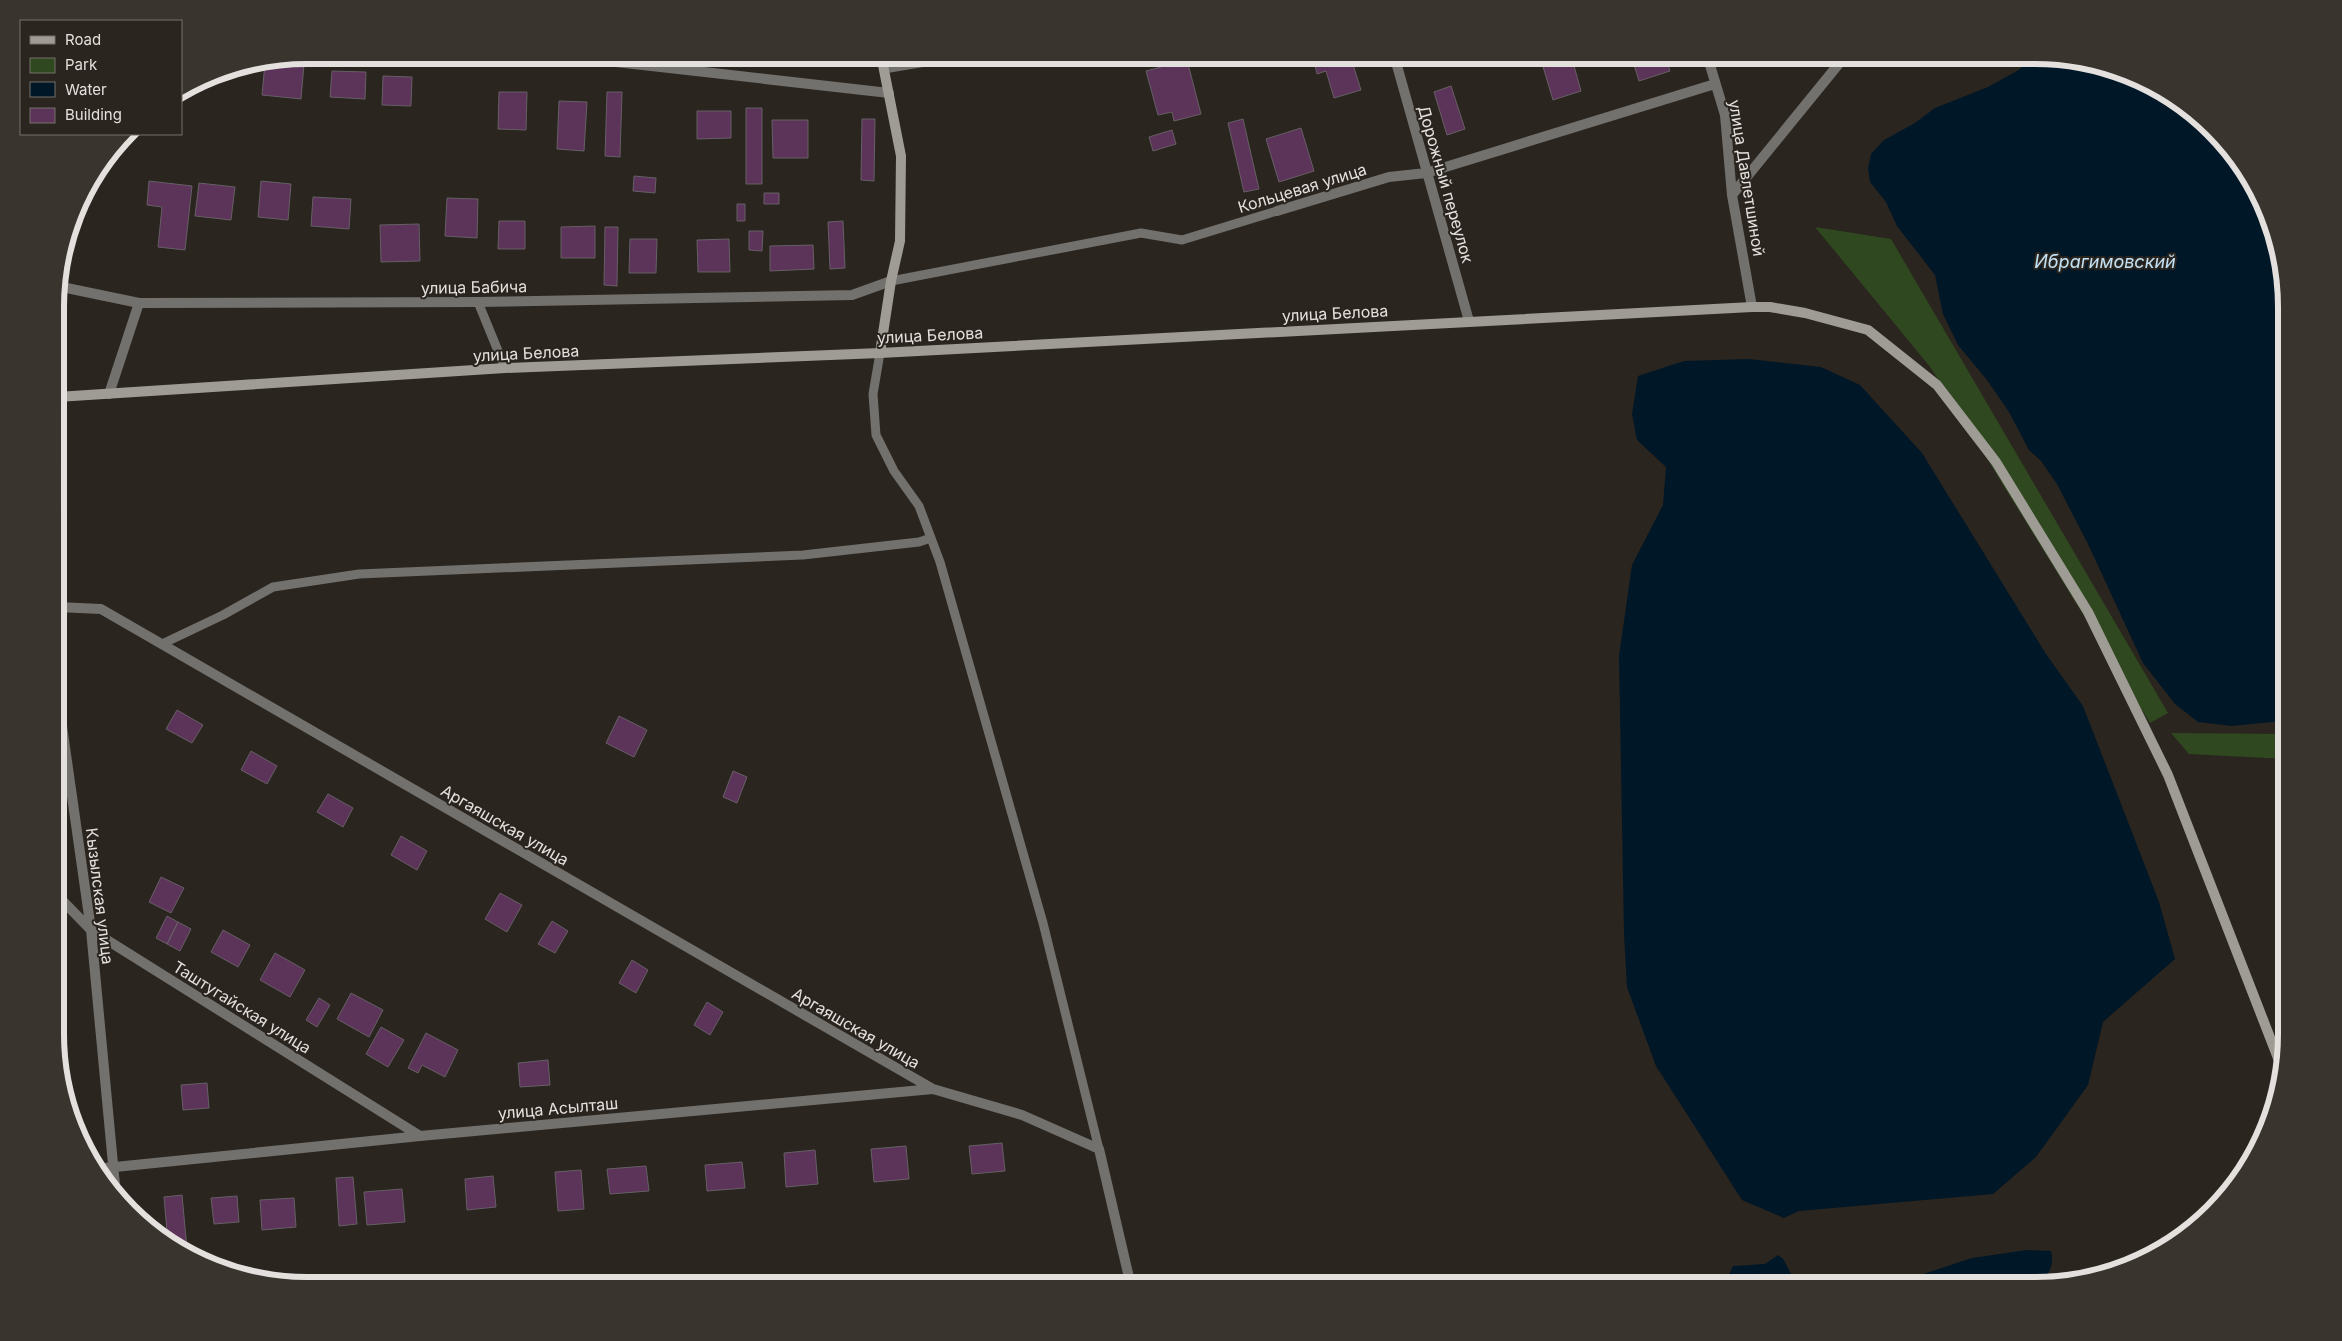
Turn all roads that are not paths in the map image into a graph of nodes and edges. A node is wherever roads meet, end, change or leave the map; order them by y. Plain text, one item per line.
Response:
1 (634, 64) edge
2 (883, 64) edge
3 (914, 64) edge
4 (1396, 64) edge
5 (1709, 64) edge
6 (1839, 64) edge
7 (884, 69) junction
8 (1715, 84) junction
9 (890, 93) junction
10 (1426, 172) junction
11 (1732, 195) junction
12 (1277, 211) joint
13 (891, 281) junction
14 (64, 288) edge
15 (478, 302) junction
16 (139, 303) junction
17 (1752, 307) junction
18 (1469, 321) junction
19 (880, 353) junction
20 (505, 368) junction
21 (109, 394) junction
22 (64, 397) edge
23 (931, 538) junction
24 (64, 607) edge
25 (162, 644) junction
26 (64, 740) edge
27 (64, 902) edge
28 (91, 930) junction
29 (2277, 1056) edge
30 (933, 1089) junction
31 (420, 1136) junction
32 (1099, 1149) junction
33 (113, 1167) junction
34 (104, 1168) edge
35 (115, 1183) edge
36 (1129, 1277) edge

1 - 9 street
2 - 7 main road
3 - 7 lane
4 - 10 street, Дорожный переулок
5 - 8 street, улица Давлетшиной
6 - 11 street
7 - 9 main road
8 - 10 street, Кольцевая улица
8 - 11 street, улица Давлетшиной
9 - 13 main road
10 - 12 street, Кольцевая улица
10 - 18 street, Дорожный переулок
11 - 17 street, улица Давлетшиной
12 - 13 lane, Кольцевая улица
13 - 15 street, улица Бабича
13 - 19 main road
14 - 16 street, улица Бабича
15 - 16 street, улица Бабича
15 - 20 lane
16 - 21 street
17 - 18 main road, улица Белова
17 - 29 main road, улица Белова
18 - 19 main road, улица Белова
19 - 20 main road, улица Белова
19 - 23 lane
20 - 21 main road, улица Белова
21 - 22 main road, улица Белова
23 - 25 lane
23 - 32 lane
24 - 25 street, Аргаяшская улица
25 - 30 street, Аргаяшская улица
26 - 28 street, Кызылская улица
27 - 28 street, Таштугайская улица
28 - 31 street, Таштугайская улица
28 - 33 street, Кызылская улица
30 - 31 street, улица Асылташ
30 - 32 street, улица Асылташ
31 - 33 street, улица Асылташ
32 - 36 street
33 - 34 street, улица Асылташ
33 - 35 street, Кызылская улица

